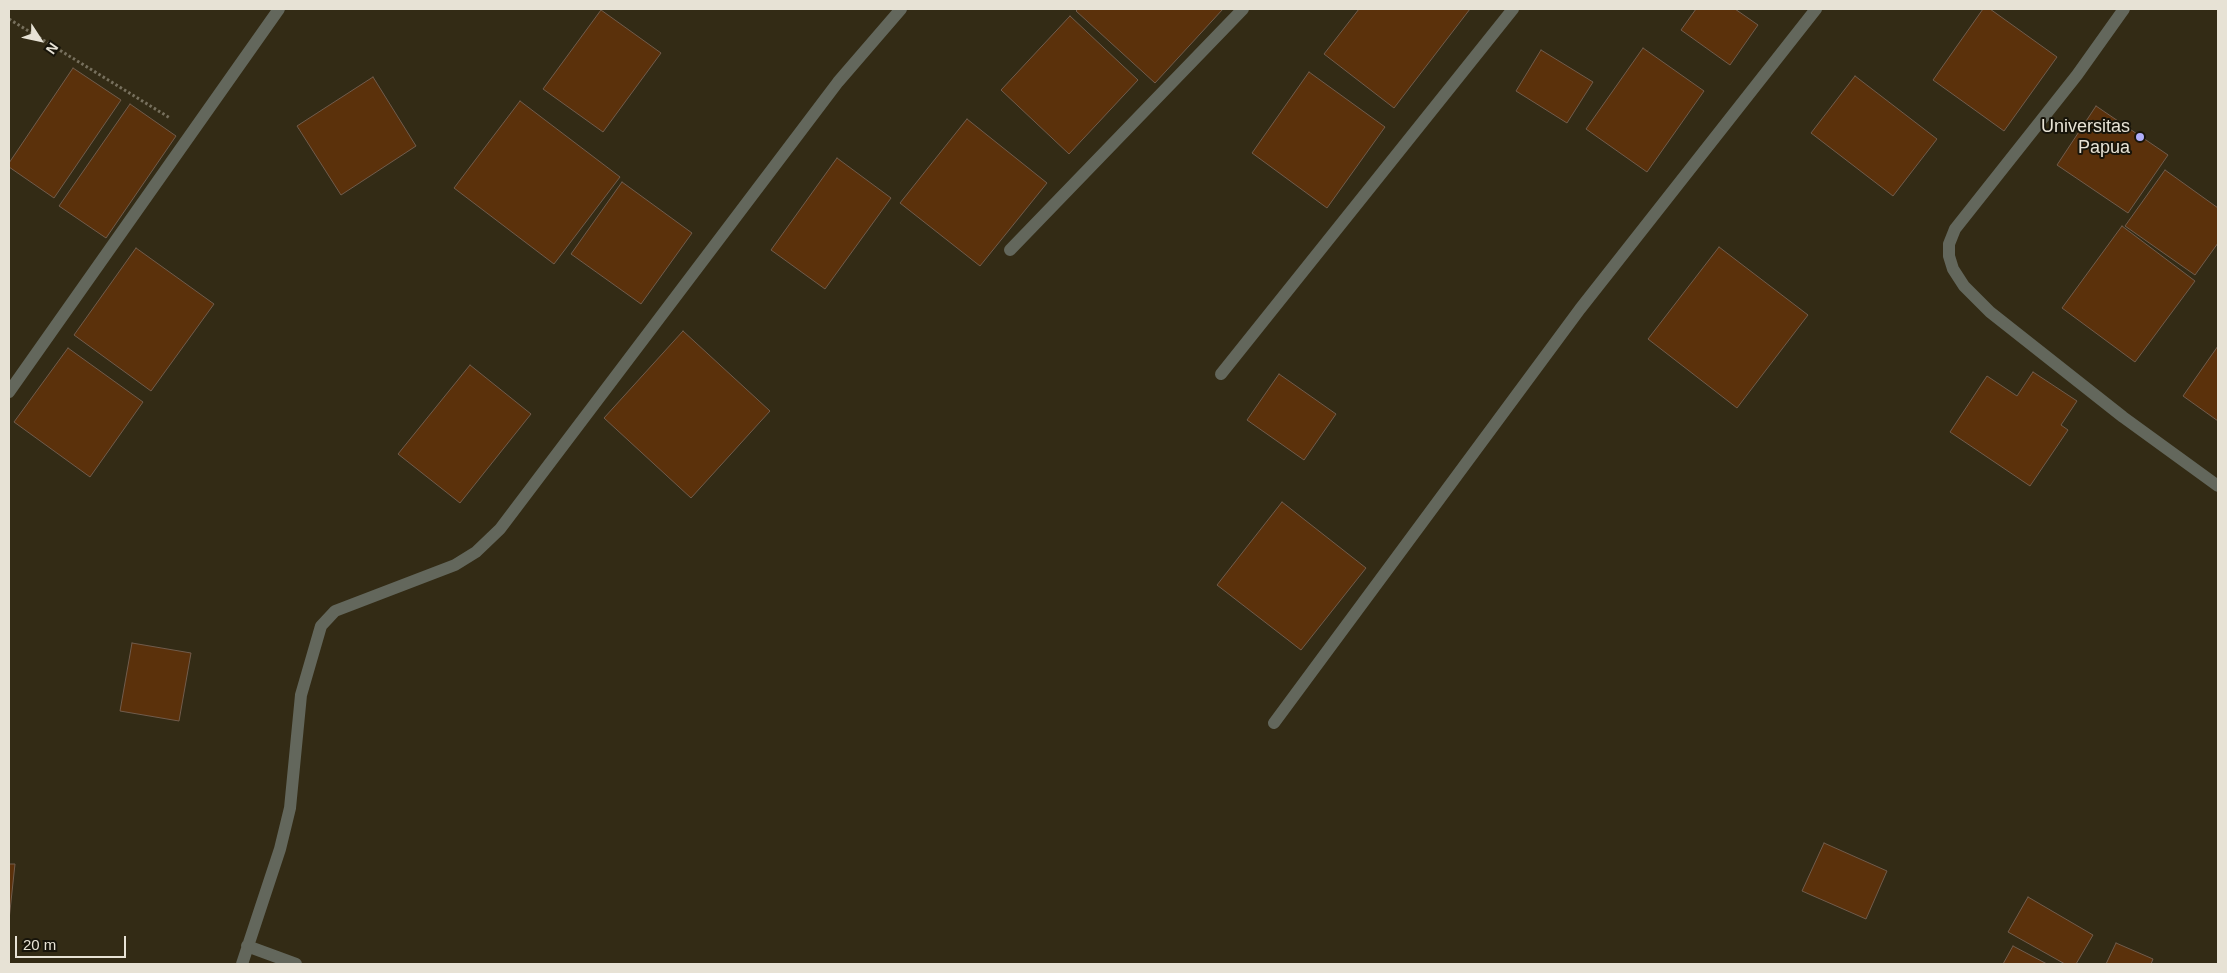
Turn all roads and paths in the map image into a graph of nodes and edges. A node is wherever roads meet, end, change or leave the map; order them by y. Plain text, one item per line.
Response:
1 (279, 9) edge
2 (901, 9) edge
3 (1242, 9) edge
4 (1513, 9) edge
5 (1816, 9) edge
6 (2124, 9) edge
7 (9, 19) edge
8 (192, 131) junction
9 (1010, 250) dead end
10 (1221, 374) dead end
11 (9, 392) edge
12 (2218, 486) edge
13 (1274, 723) dead end
14 (248, 946) junction
15 (242, 964) edge
16 (296, 964) edge

1 - 8 street
2 - 14 street
3 - 9 street
4 - 10 street
5 - 13 street
6 - 12 street
7 - 8 path
8 - 11 street
14 - 15 street
14 - 16 street

